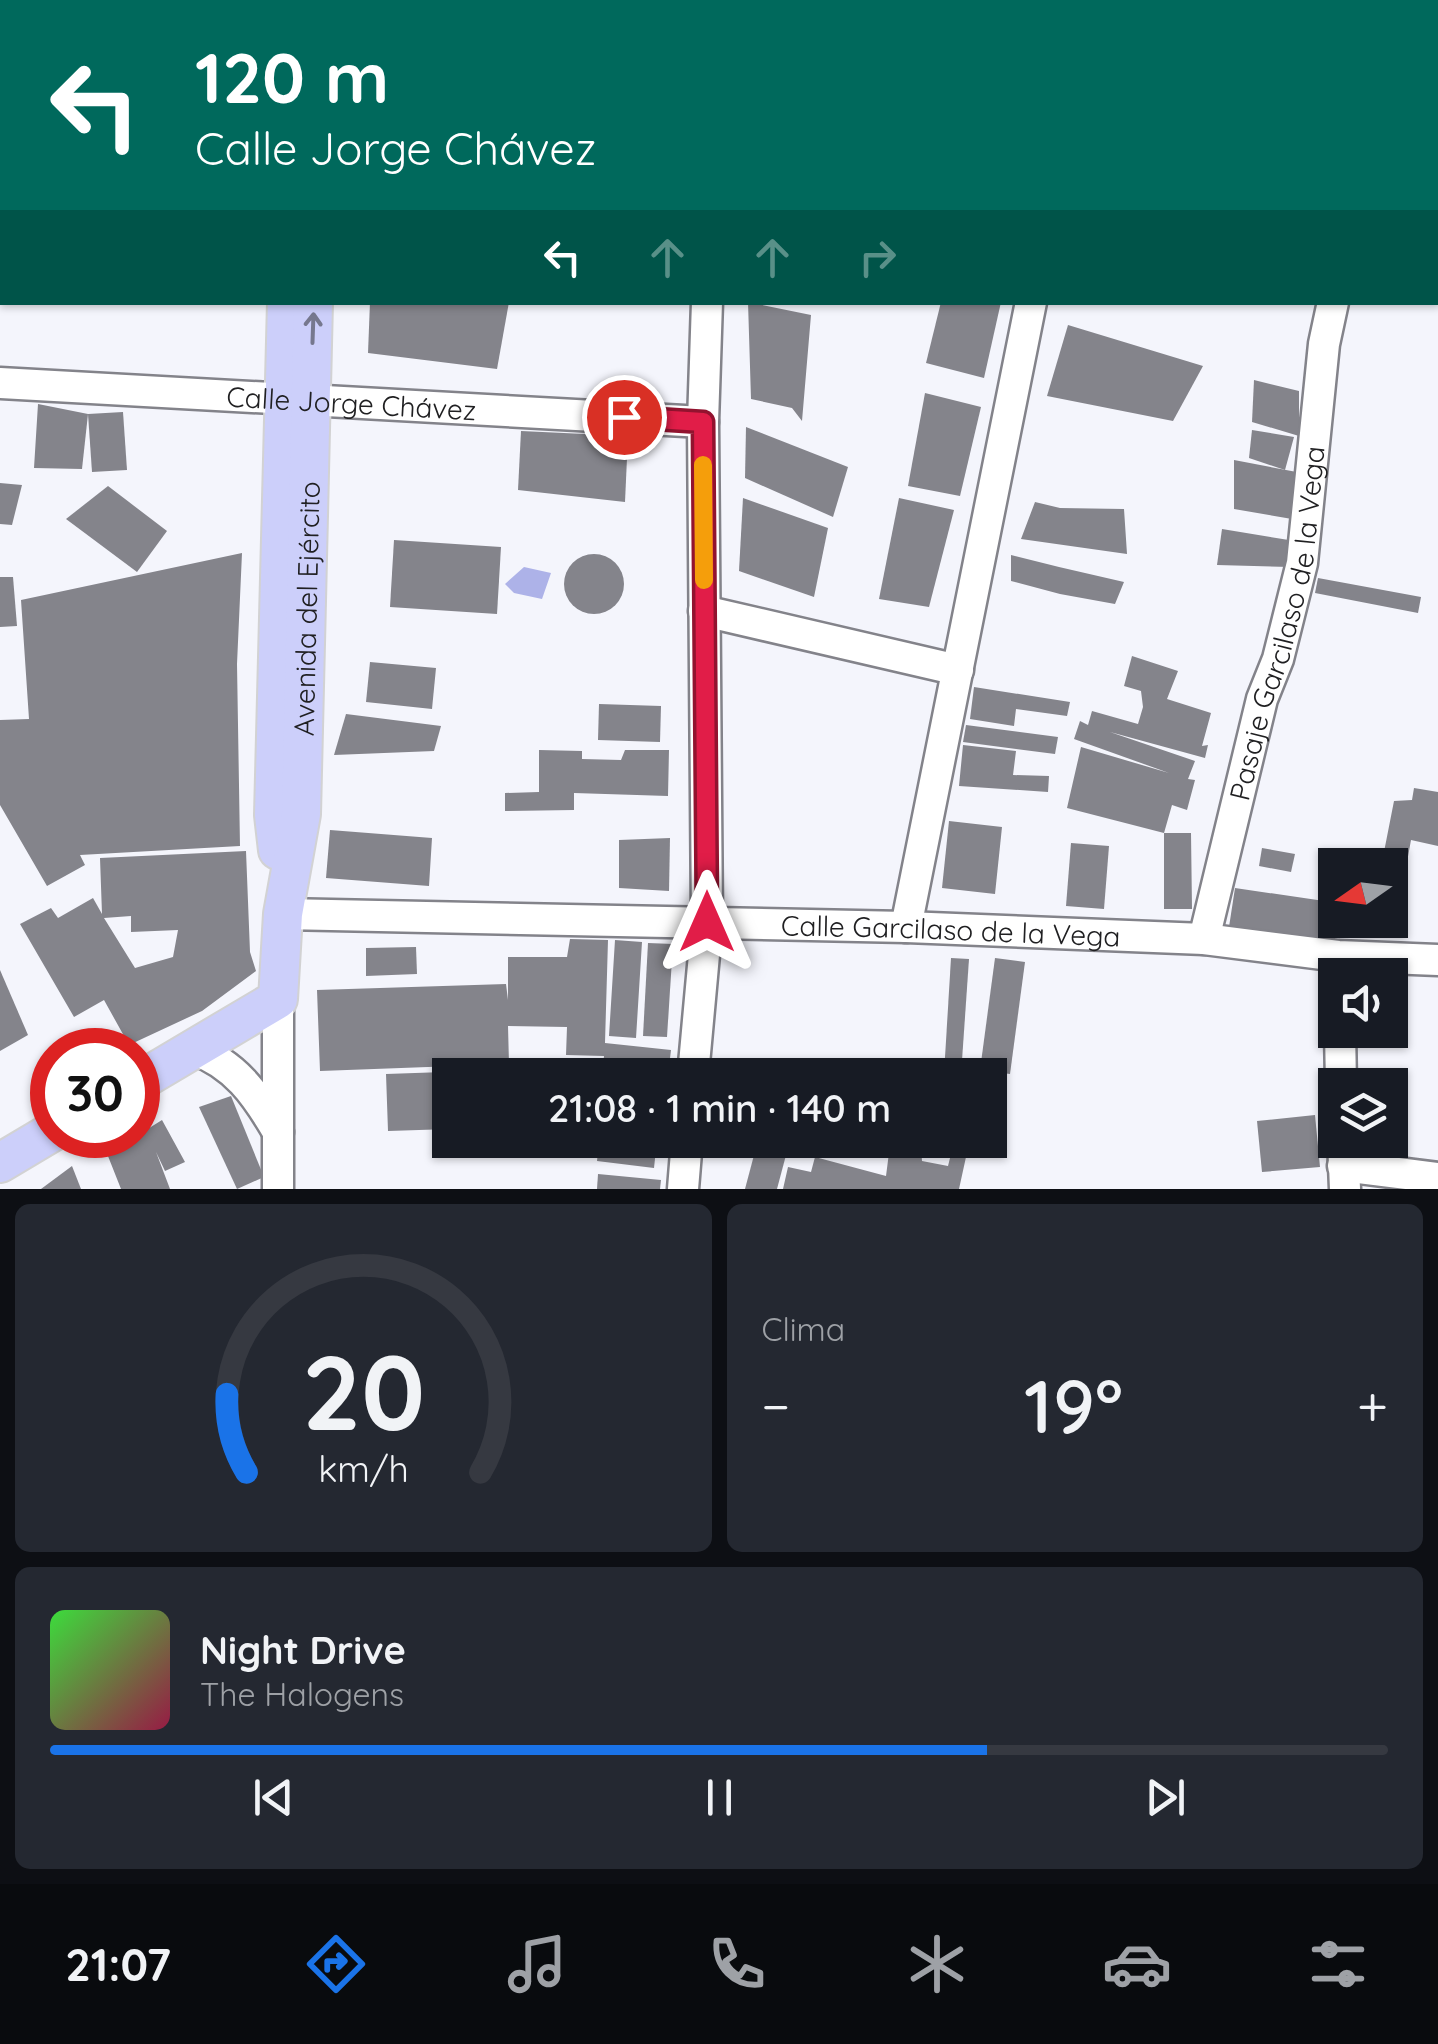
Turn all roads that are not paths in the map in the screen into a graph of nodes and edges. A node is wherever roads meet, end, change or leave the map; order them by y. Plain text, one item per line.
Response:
1 (287, 305) edge
2 (313, 305) edge
3 (707, 305) edge
4 (1030, 305) edge
5 (1332, 305) edge
6 (0, 383) edge
7 (297, 398) junction
8 (703, 422) junction
9 (704, 611) junction
10 (958, 670) junction
11 (283, 914) junction
12 (707, 922) junction
13 (906, 927) junction
14 (1204, 940) junction
15 (1438, 960) edge
16 (1318, 961) edge
17 (1408, 962) edge
18 (278, 999) junction
19 (193, 1049) junction
20 (695, 1058) edge
21 (160, 1069) edge
22 (279, 1135) junction
23 (30, 1145) edge
24 (686, 1158) edge
25 (0, 1163) edge
26 (1344, 1165) edge
27 (1438, 1178) edge
28 (278, 1189) edge
29 (683, 1189) edge

1 - 7 main road, Avenida del Ejército
7 -> 2 main road, Avenida del Ejército
3 - 8 street
4 - 10 street
5 - 14 street, Pasaje Garcilaso de la Vega
6 - 7 street, Calle Jorge Chávez
7 - 8 street, Calle Jorge Chávez
7 - 11 main road, Avenida del Ejército
8 - 9 street
9 - 10 street
9 - 12 street
10 - 13 street
11 - 12 street, Calle Garcilaso de la Vega
11 - 18 main road, Avenida del Ejército
12 - 13 street, Calle Garcilaso de la Vega
12 - 20 street
13 - 14 street, Calle Garcilaso de la Vega
14 - 16 street, Calle Garcilaso de la Vega
15 - 17 street, Calle Garcilaso de la Vega
18 - 19 main road
18 - 22 street
19 - 21 main road
19 - 22 street
22 - 28 street
23 - 25 main road
24 - 29 street
26 - 27 street

